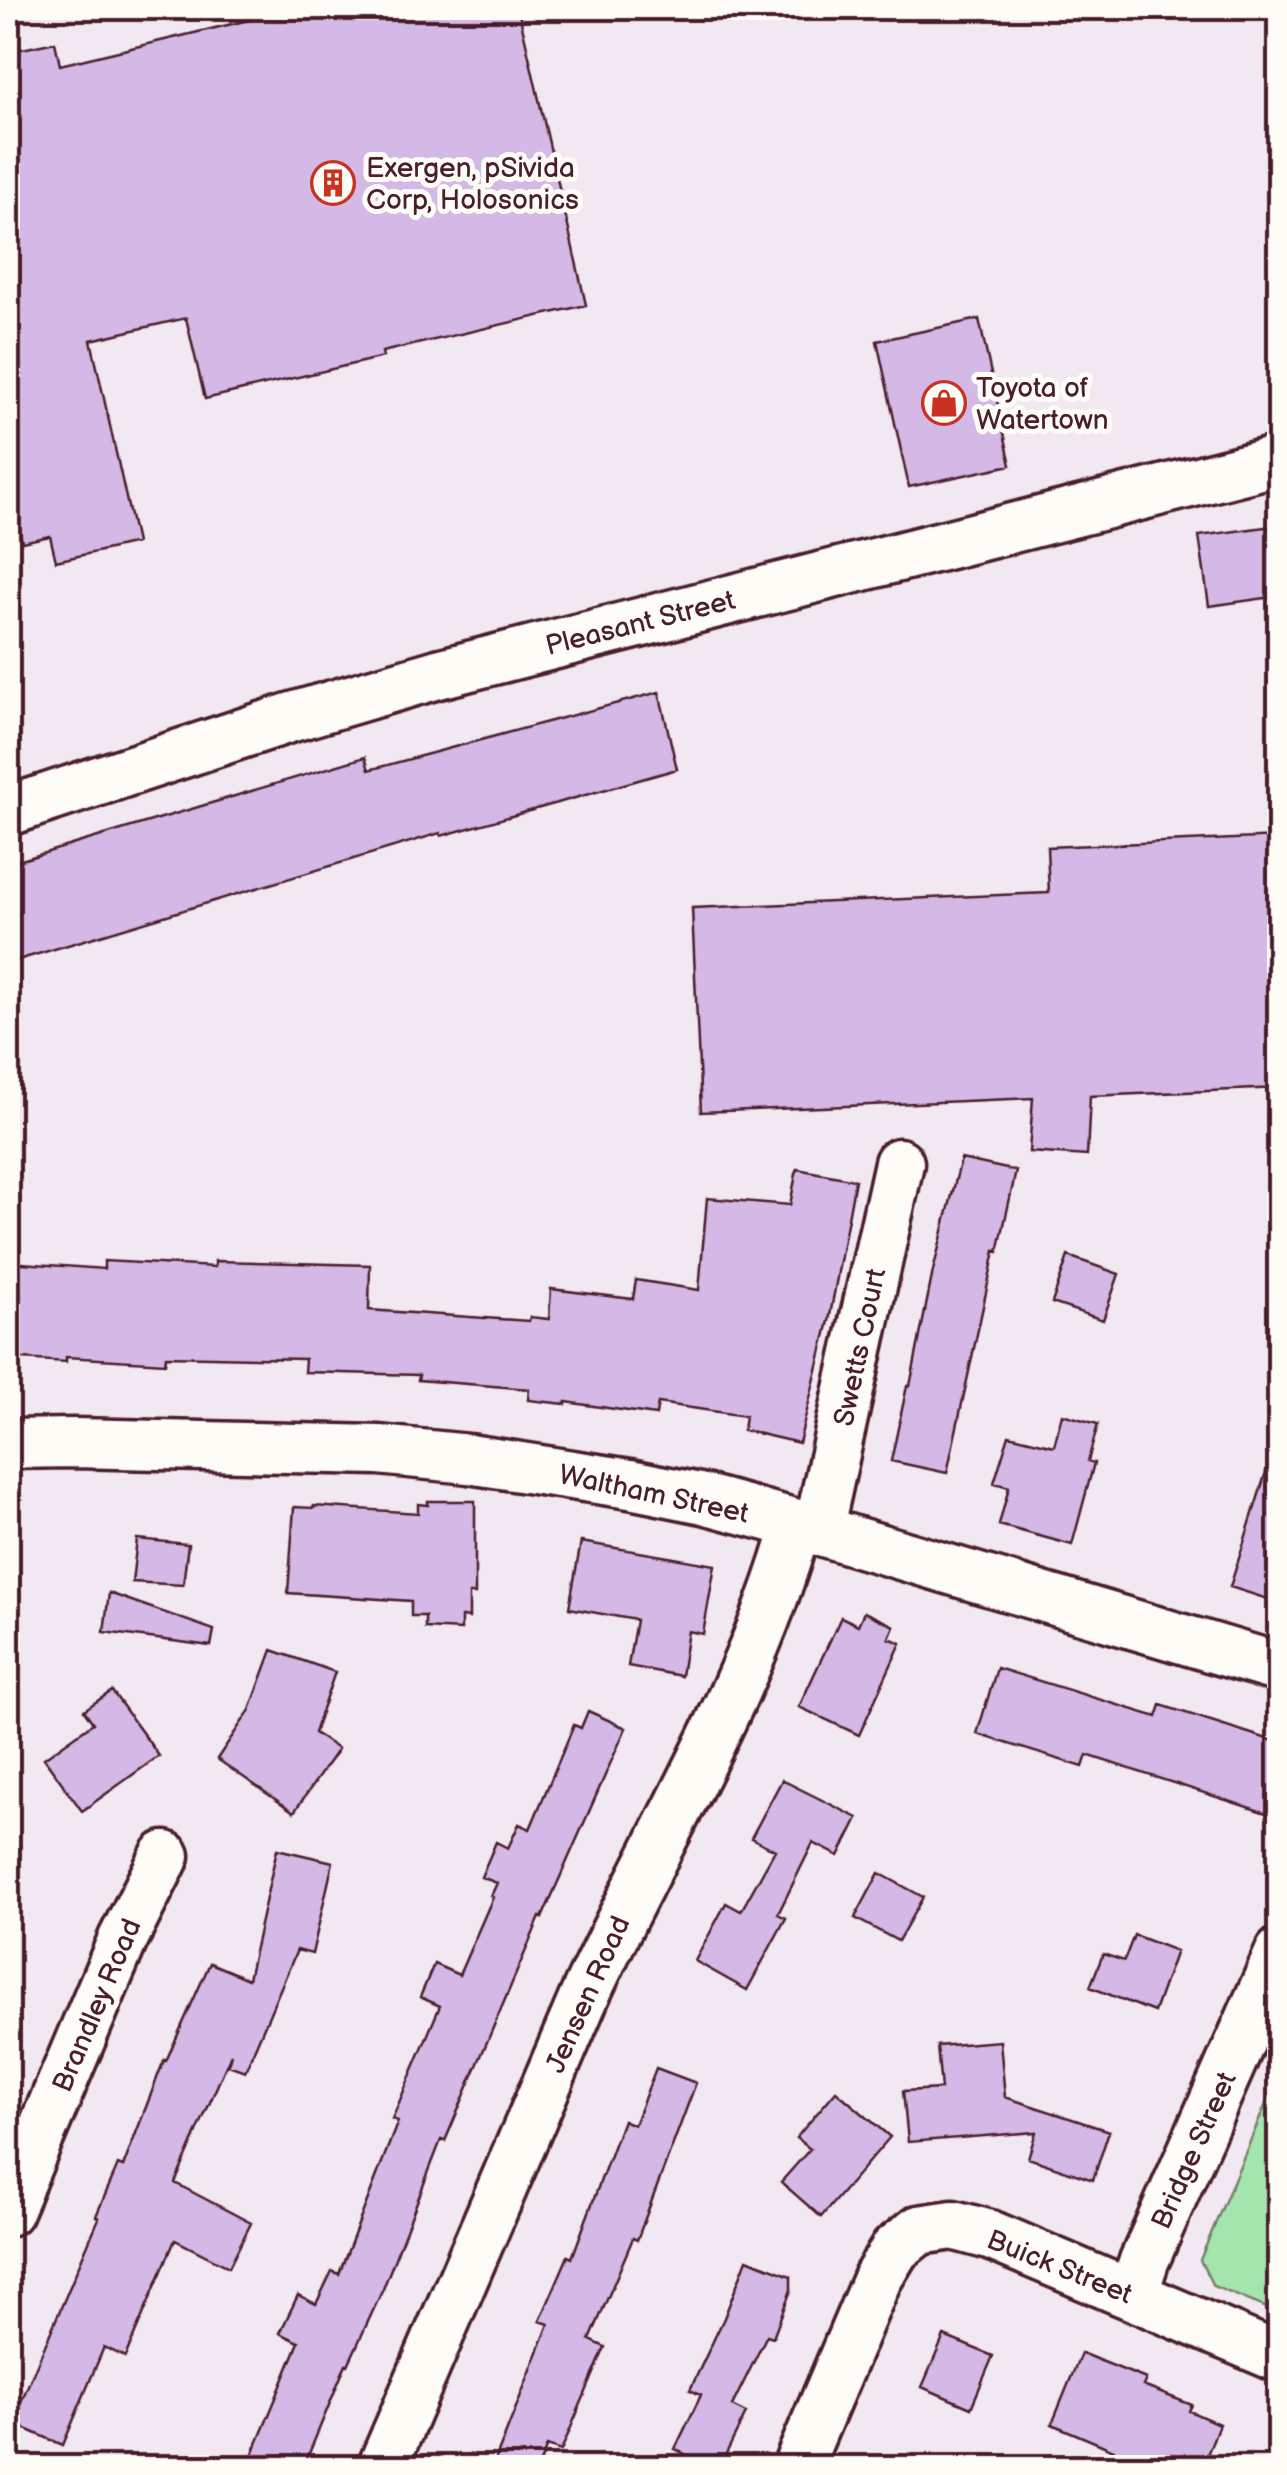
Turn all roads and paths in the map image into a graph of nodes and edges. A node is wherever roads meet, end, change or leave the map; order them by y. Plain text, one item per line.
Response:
1 (1280, 460) edge
2 (8, 811) edge
3 (899, 1163) dead end
4 (8, 1444) edge
5 (808, 1528) junction
6 (1280, 1668) edge
7 (165, 1856) dead end
8 (1280, 1952) edge
9 (8, 2211) edge
10 (1132, 2295) junction
11 (1280, 2358) edge
12 (382, 2468) edge
13 (797, 2468) edge

1 - 2 street, Pleasant Street
3 - 5 street, Swetts Court
4 - 5 street, Waltham Street
5 - 6 street, Waltham Street
5 - 12 street, Jensen Road
7 - 9 street, Brandley Road
8 - 10 street, Bridge Street
10 - 11 street, Buick Street
10 - 13 street, Buick Street

